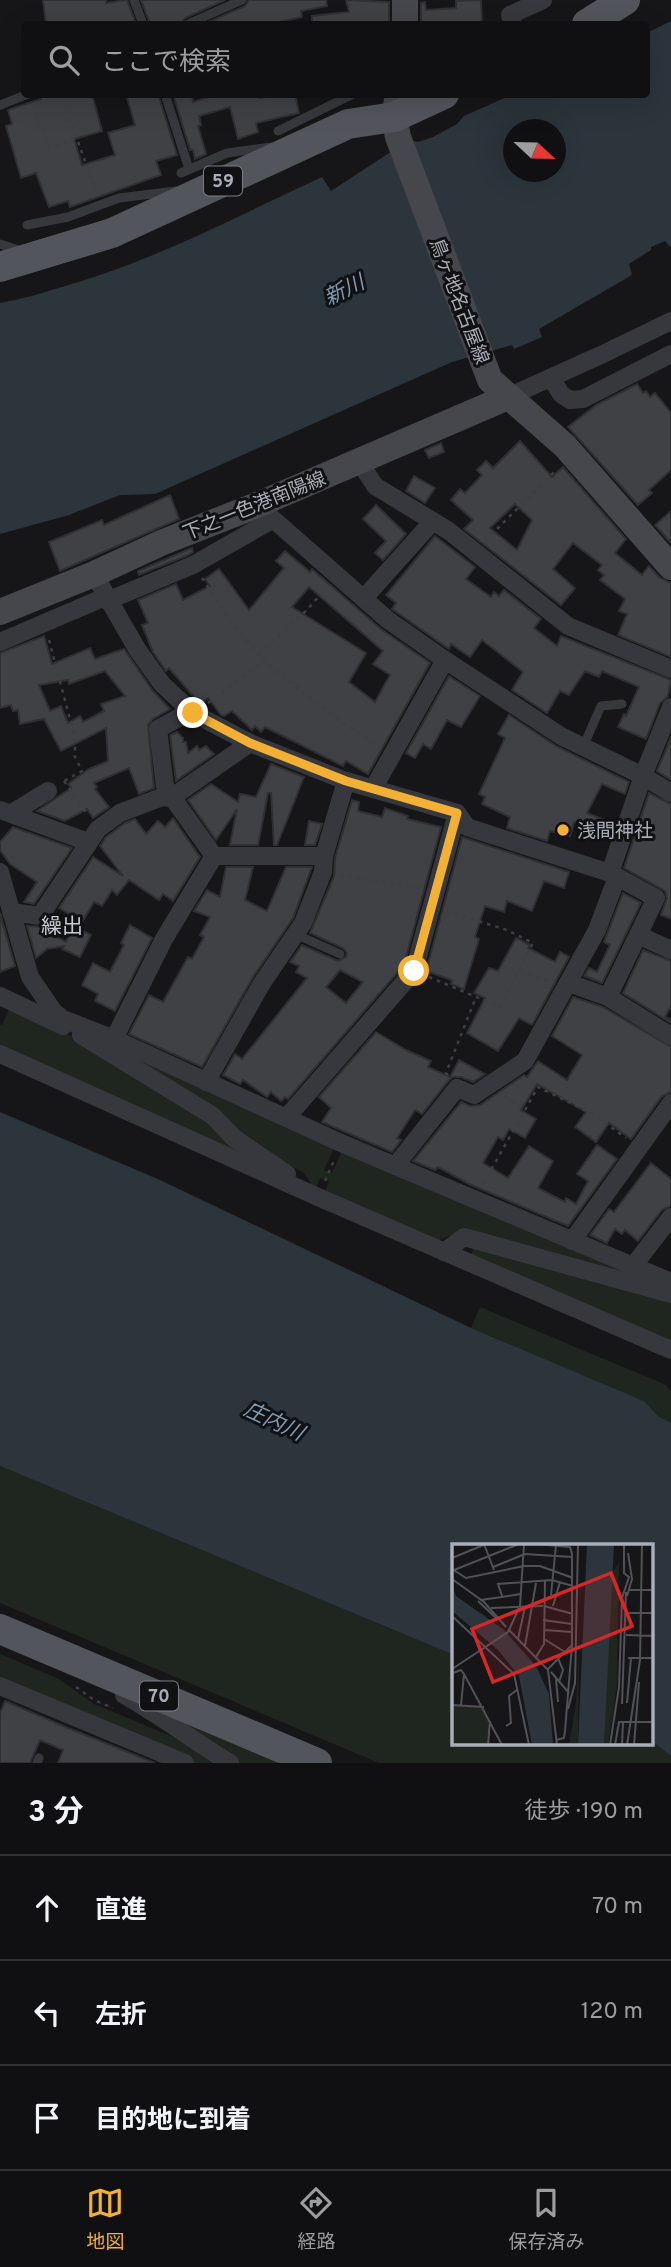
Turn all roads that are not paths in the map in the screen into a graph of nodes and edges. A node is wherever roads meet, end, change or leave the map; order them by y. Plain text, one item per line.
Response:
1 (134, 0) edge
2 (242, 0) edge
3 (405, 0) edge
4 (543, 0) edge
5 (625, 0) edge
6 (142, 21) edge
7 (195, 21) edge
8 (405, 21) edge
9 (512, 21) edge
10 (592, 21) edge
11 (21, 97) edge
12 (166, 98) edge
13 (348, 98) edge
14 (435, 98) edge
15 (0, 106) edge
16 (397, 116) edge
17 (288, 139) junction
18 (190, 178) junction
19 (27, 225) dead end
20 (0, 244) edge
21 (36, 256) junction
22 (0, 267) edge
23 (671, 321) edge
24 (671, 354) edge
25 (551, 378) junction
26 (499, 388) junction
27 (359, 461) junction
28 (265, 512) junction
29 (433, 520) junction
30 (671, 567) edge
31 (102, 591) junction
32 (364, 598) junction
33 (0, 612) edge
34 (0, 642) edge
35 (446, 660) junction
36 (671, 669) edge
37 (622, 704) dead end
38 (671, 707) edge
39 (192, 712) junction
40 (250, 743) junction
41 (583, 747) junction
42 (643, 776) junction
43 (346, 781) junction
44 (373, 789) junction
45 (48, 791) road end
46 (671, 793) edge
47 (171, 798) junction
48 (6, 812) edge
49 (457, 813) junction
50 (93, 835) junction
51 (214, 856) junction
52 (323, 864) junction
53 (0, 872) edge
54 (613, 875) junction
55 (11, 912) junction
56 (295, 934) junction
57 (638, 935) junction
58 (671, 950) edge
59 (340, 954) dead end
60 (30, 977) junction
61 (568, 985) junction
62 (608, 997) junction
63 (5, 999) edge
64 (63, 1019) junction
65 (78, 1033) junction
66 (671, 1036) edge
67 (114, 1039) junction
68 (0, 1054) edge
69 (206, 1082) junction
70 (671, 1103) edge
71 (287, 1117) junction
72 (395, 1166) junction
73 (294, 1185) junction
74 (671, 1217) edge
75 (572, 1241) junction
76 (444, 1252) junction
77 (633, 1266) junction
78 (668, 1287) edge
79 (671, 1350) edge
80 (0, 1629) edge
81 (78, 1674) junction
82 (0, 1686) edge
83 (177, 1761) edge
84 (230, 1763) edge
85 (317, 1763) edge

1 - 6 lane
2 - 7 lane
3 - 8 main road
4 - 9 street
5 - 10 main road
11 - 15 lane
12 - 18 lane
13 - 17 lane
14 - 16 main road, 59
16 - 17 main road, 59
16 - 26 main road, 鳥ヶ地名古屋線
17 - 18 main road, 59
18 - 19 lane
18 - 21 main road, 59
20 - 21 lane
21 - 22 main road, 59
23 - 25 street
24 - 25 street
25 - 26 street
26 - 27 main road, 下之一色港南陽線
26 - 30 main road, 鳥ヶ地名古屋線
27 - 28 main road, 下之一色港南陽線
27 - 29 street
28 - 31 street
28 - 31 main road, 下之一色港南陽線
28 - 32 street
29 - 32 street
29 - 36 street
31 - 33 main road, 下之一色港南陽線
31 - 34 street
31 - 39 street
32 - 35 street
35 - 41 street
35 - 44 street
37 - 41 lane
38 - 42 street
39 - 40 street
39 - 47 street
40 - 43 street
40 - 47 street
41 - 42 street
42 - 46 street
42 - 54 street
43 - 44 street
43 - 52 street
44 - 49 street
45 - 48 street
47 - 50 street
47 - 51 street
48 - 50 street
49 - 54 street
49 - 71 street
50 - 55 street
51 - 52 street
51 - 67 street
52 - 56 street
53 - 55 street
54 - 57 street
54 - 61 street
55 - 60 street
56 - 59 lane
56 - 69 street
57 - 58 street
57 - 62 street
60 - 63 street
60 - 64 street
61 - 62 street
61 - 72 street
62 - 66 street
63 - 65 street
64 - 65 street
64 - 67 street
65 - 73 street
67 - 69 street
68 - 73 street
69 - 71 street
70 - 75 street
71 - 72 street
72 - 75 street
73 - 76 street
74 - 77 street
75 - 77 street
76 - 78 street
76 - 79 street
77 - 78 street
80 - 81 main road, 70
81 - 84 street
81 - 85 main road, 70
82 - 83 street

